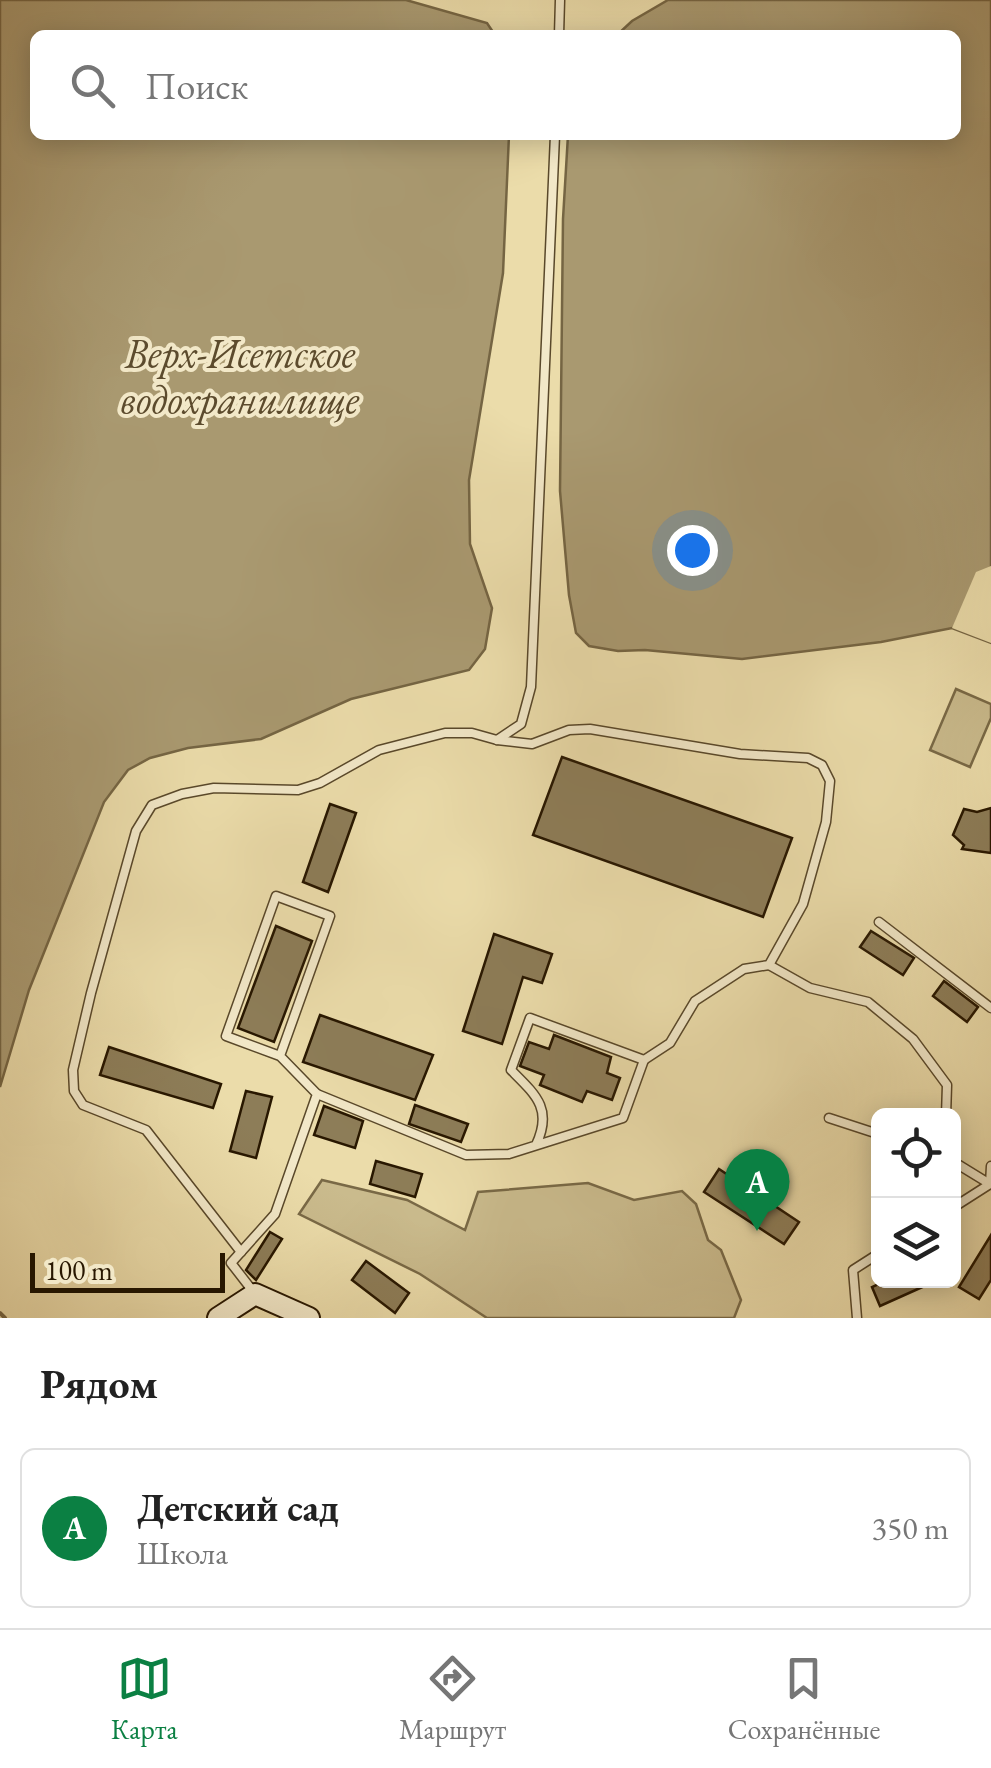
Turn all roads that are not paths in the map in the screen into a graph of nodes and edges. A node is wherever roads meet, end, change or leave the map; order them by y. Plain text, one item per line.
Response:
1 (560, 0) edge
2 (559, 30) edge
3 (555, 140) edge
4 (497, 740) junction
5 (879, 922) dead end
6 (769, 966) junction
7 (991, 1008) edge
8 (280, 1056) junction
9 (644, 1060) junction
10 (316, 1094) junction
11 (946, 1108) edge
12 (829, 1118) dead end
13 (871, 1132) edge
14 (536, 1145) junction
15 (961, 1166) edge
16 (991, 1166) edge
17 (990, 1184) edge
18 (961, 1203) edge
19 (240, 1252) junction
20 (871, 1258) edge
21 (256, 1294) junction
22 (218, 1318) edge
23 (309, 1318) edge
24 (857, 1318) edge

1 - 2 lane
3 - 4 lane
4 - 6 lane
4 - 19 lane
5 - 7 lane
6 - 9 lane
6 - 11 lane
8 - 8 lane
8 - 10 lane
9 - 14 lane
9 - 14 lane
10 - 14 lane
10 - 19 lane
12 - 13 lane
15 - 17 lane
16 - 17 lane
17 - 18 lane
19 - 21 lane
20 - 24 lane
21 - 22 street
21 - 23 street

